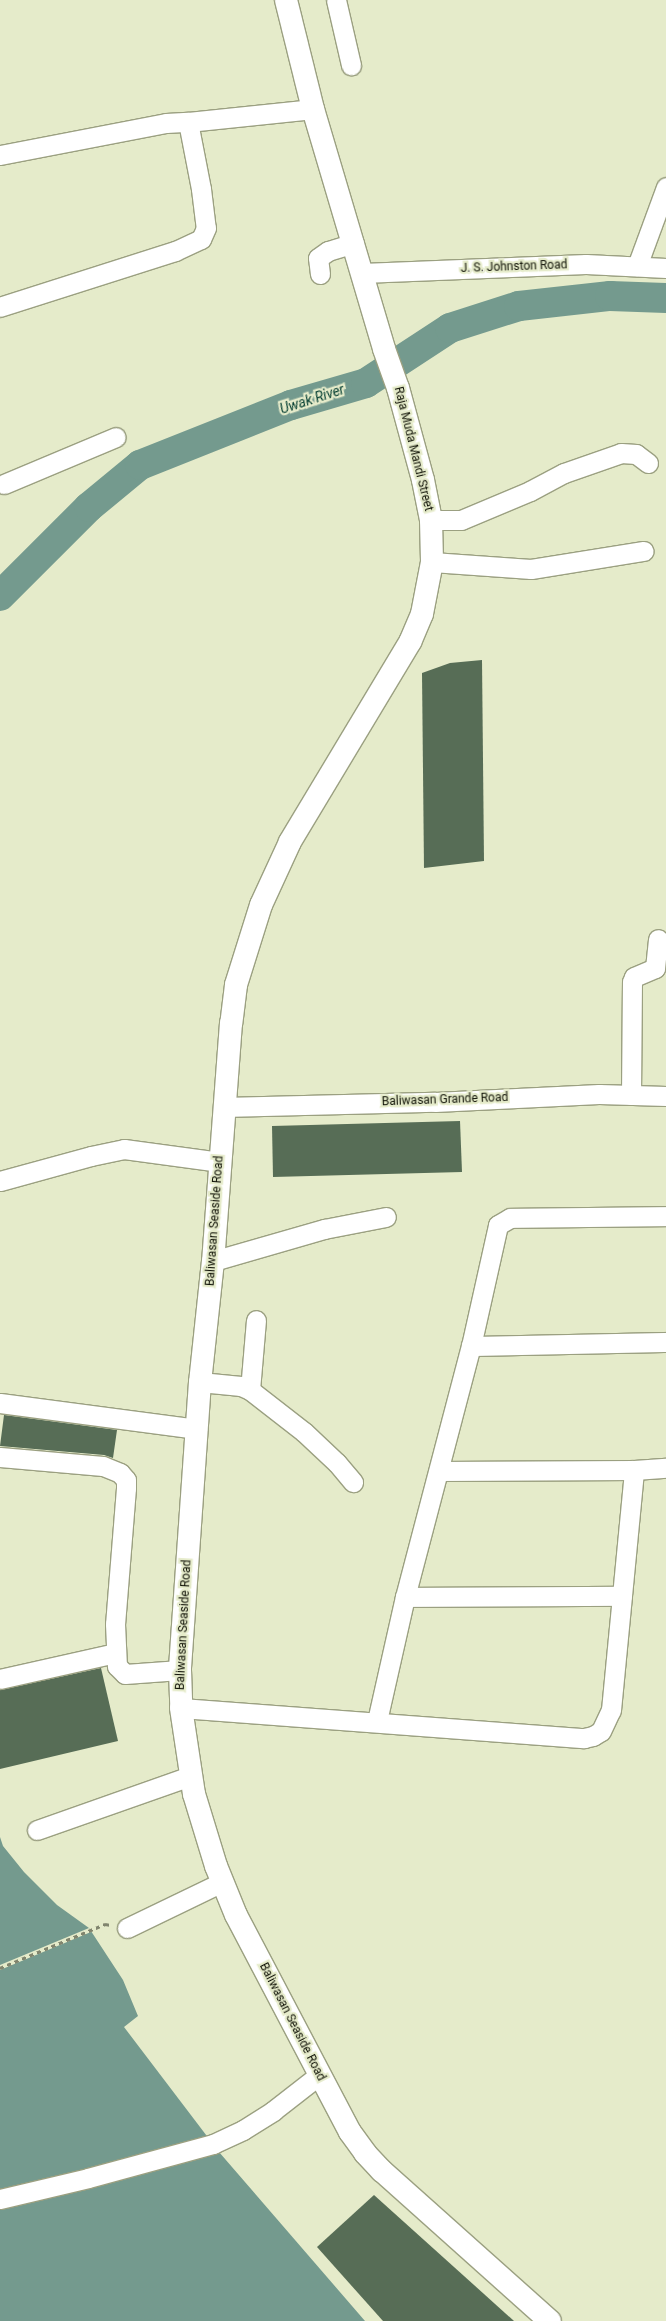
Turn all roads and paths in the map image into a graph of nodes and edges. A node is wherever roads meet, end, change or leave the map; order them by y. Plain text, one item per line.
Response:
1 (286, 0) edge
2 (336, 0) edge
3 (351, 65) dead end
4 (313, 109) junction
5 (188, 122) junction
6 (0, 155) edge
7 (666, 187) edge
8 (354, 243) junction
9 (637, 266) junction
10 (666, 268) edge
11 (362, 273) junction
12 (320, 274) dead end
13 (0, 307) edge
14 (116, 437) dead end
15 (648, 463) dead end
16 (1, 483) edge
17 (431, 520) junction
18 (644, 551) dead end
19 (432, 562) junction
20 (658, 939) dead end
21 (631, 1095) junction
22 (666, 1096) edge
23 (224, 1106) junction
24 (220, 1162) junction
25 (0, 1181) edge
26 (666, 1216) edge
27 (386, 1217) dead end
28 (213, 1261) junction
29 (256, 1320) dead end
30 (666, 1342) edge
31 (471, 1346) junction
32 (200, 1382) junction
33 (250, 1390) junction
34 (0, 1403) edge
35 (198, 1429) junction
36 (0, 1457) edge
37 (666, 1468) edge
38 (634, 1470) junction
39 (439, 1471) junction
40 (353, 1482) dead end
41 (622, 1596) junction
42 (405, 1597) junction
43 (115, 1653) junction
44 (180, 1670) junction
45 (0, 1678) edge
46 (181, 1708) junction
47 (376, 1721) junction
48 (190, 1776) junction
49 (37, 1830) dead end
50 (222, 1882) junction
51 (127, 1928) joint
52 (0, 1968) edge
53 (319, 2075) junction
54 (0, 2199) edge
55 (550, 2321) edge

1 - 4 main road, Raja Muda Mandi Street
2 - 3 street
4 - 5 street
4 - 8 main road, Raja Muda Mandi Street
5 - 6 street
5 - 13 street
7 - 9 street
8 - 11 main road, Raja Muda Mandi Street
8 - 12 street
9 - 10 street, J. S. Johnston Road
9 - 11 street, J. S. Johnston Road
11 - 17 main road, Raja Muda Mandi Street
14 - 16 street
15 - 17 street
17 - 19 main road, Raja Muda Mandi Street
18 - 19 street
19 - 23 main road, Raja Muda Mandi Street
20 - 21 street
21 - 22 street, Baliwasan Grande Road
21 - 23 street, Baliwasan Grande Road
23 - 24 main road, Baliwasan Seaside Road
24 - 25 street
24 - 28 main road, Baliwasan Seaside Road
26 - 31 street
27 - 28 street
28 - 32 main road, Baliwasan Seaside Road
29 - 33 street
30 - 31 street
31 - 39 street
32 - 33 street
32 - 35 main road, Baliwasan Seaside Road
33 - 40 street
34 - 35 street
35 - 44 main road, Baliwasan Seaside Road
36 - 43 street
37 - 38 street
38 - 39 street
38 - 41 street
39 - 42 street
41 - 42 street
41 - 47 street
42 - 47 street
43 - 44 street
43 - 45 street
44 - 46 main road, Baliwasan Seaside Road
46 - 47 street
46 - 48 main road, Baliwasan Seaside Road
48 - 49 street
48 - 50 main road, Baliwasan Seaside Road
50 - 51 street
50 - 53 main road, Baliwasan Seaside Road
51 - 52 path
53 - 54 street
53 - 55 main road, Baliwasan Seaside Road

